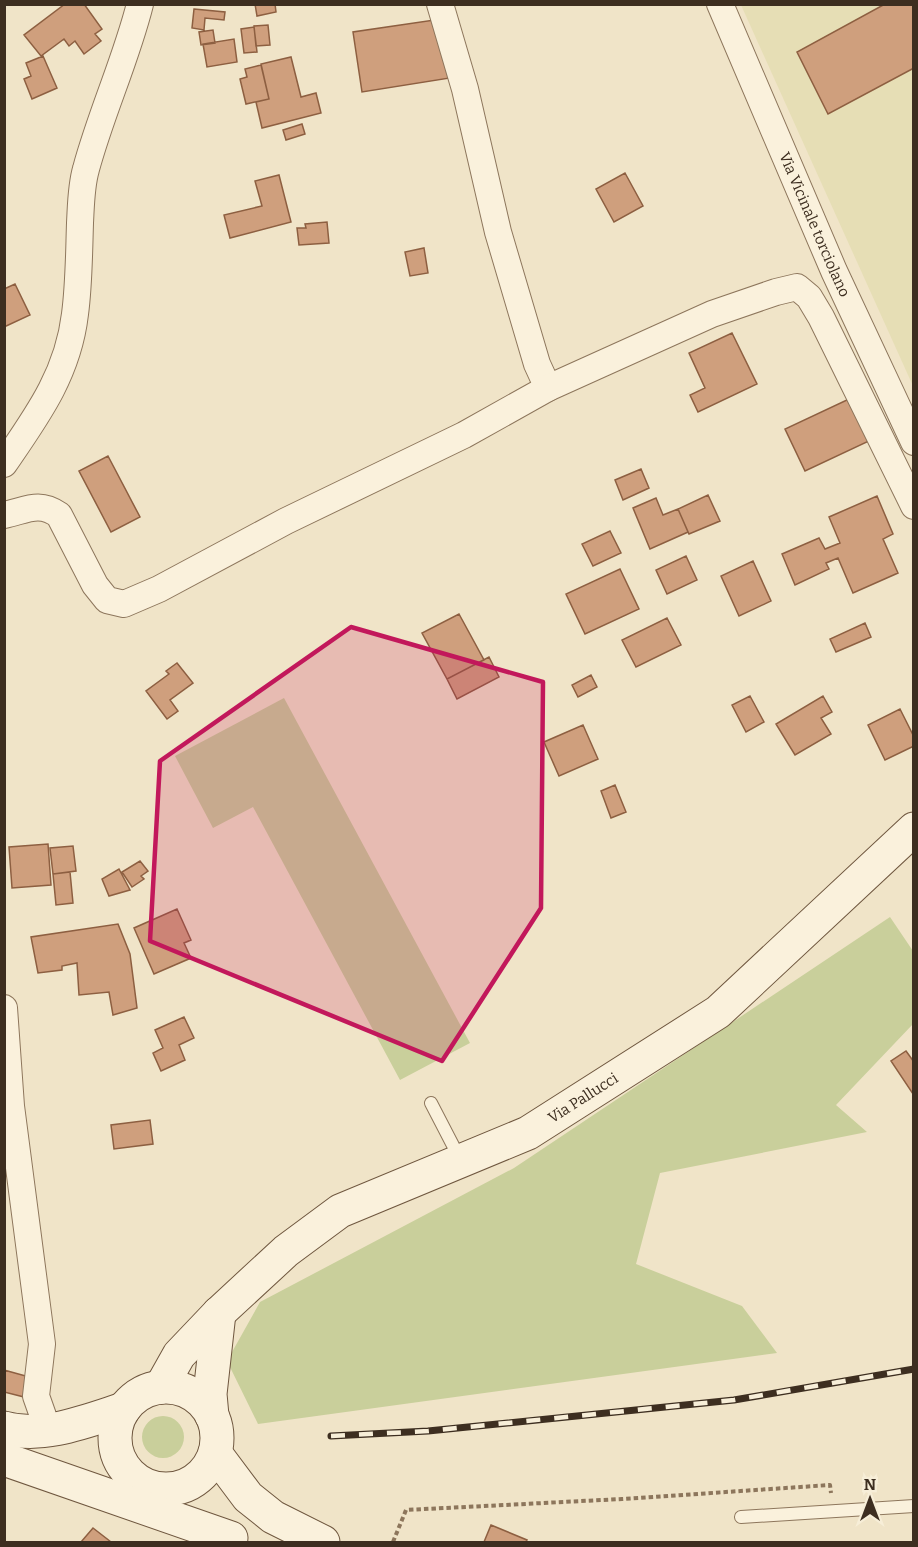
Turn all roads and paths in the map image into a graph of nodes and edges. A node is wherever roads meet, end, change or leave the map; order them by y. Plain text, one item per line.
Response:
1 (140, 4) edge
2 (440, 4) edge
3 (720, 4) edge
4 (834, 271) junction
5 (797, 287) junction
6 (548, 388) junction
7 (914, 442) edge
8 (4, 464) edge
9 (914, 507) edge
10 (4, 515) edge
11 (914, 829) edge
12 (4, 1008) edge
13 (431, 1103) dead end
14 (460, 1160) junction
15 (219, 1313) junction
16 (161, 1387) junction
17 (124, 1409) junction
18 (212, 1416) junction
19 (4, 1428) edge
20 (48, 1430) junction
21 (216, 1453) junction
22 (4, 1459) edge
23 (126, 1472) junction
24 (58, 1478) junction
25 (181, 1487) junction
26 (914, 1506) edge
27 (834, 1511) junction
28 (741, 1517) dead end
29 (237, 1540) edge
30 (323, 1542) edge
31 (393, 1542) edge

1 - 8 street
2 - 6 street
3 - 4 street, Via Vicinale torciolano
4 - 5 street
4 - 7 street, Via Vicinale torciolano
5 - 6 street
5 - 9 street
6 - 10 street
11 - 14 street, Via Pallucci
12 - 20 street
13 - 14 lane
14 - 15 street, Via Pallucci
15 - 16 street, Via Pallucci
15 - 18 street
16 - 17 street
16 - 18 street
17 - 20 street
17 - 23 street
18 - 21 street
19 - 20 street
21 - 25 street
21 - 30 street
22 - 24 street
23 - 24 street
23 - 25 street
24 - 29 street
25 - 29 street
26 - 27 lane
27 - 28 lane
27 - 31 path

